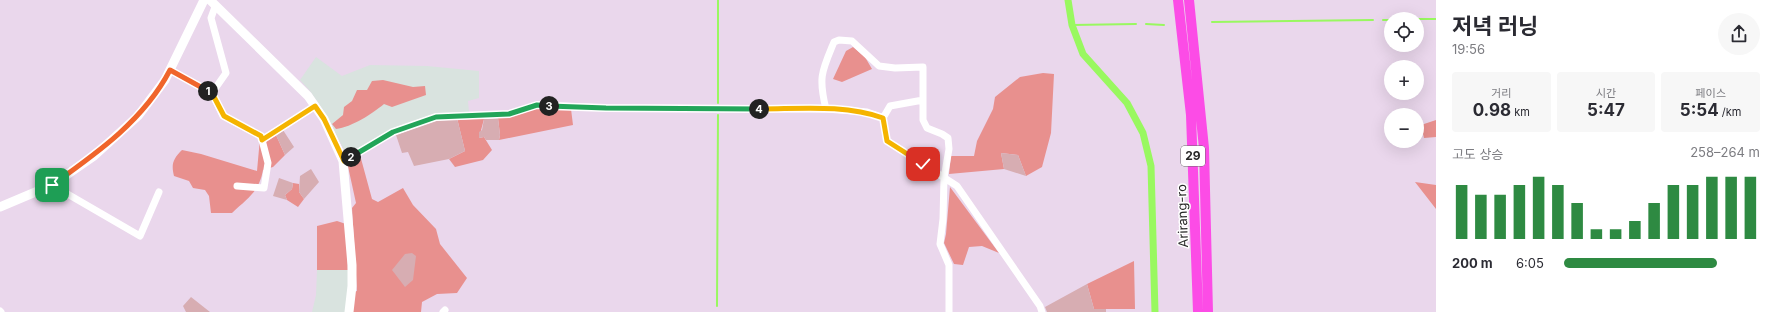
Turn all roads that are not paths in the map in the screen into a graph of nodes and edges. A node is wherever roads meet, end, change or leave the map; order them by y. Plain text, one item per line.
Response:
1 (204, 0) edge
2 (1178, 0) edge
3 (1189, 0) edge
4 (213, 3) edge
5 (170, 70) junction
6 (212, 93) junction
7 (923, 100) junction
8 (315, 106) junction
9 (826, 109) junction
10 (883, 118) junction
11 (262, 140) junction
12 (344, 161) junction
13 (944, 178) junction
14 (52, 185) junction
15 (237, 186) dead end
16 (159, 192) dead end
17 (0, 207) edge
18 (349, 312) edge
19 (949, 312) edge
20 (1042, 312) edge
21 (1198, 312) edge
22 (1208, 312) edge

1 - 5 street
2 - 21 main road, Arirang-ro / 29
3 - 22 main road, Arirang-ro / 29
4 - 6 street
4 - 8 street
5 - 6 street
5 - 14 street
6 - 11 street
7 - 9 street
7 - 10 street
7 - 13 street
8 - 11 street
8 - 12 street
9 - 10 street
9 - 12 street
10 - 13 street
11 - 15 street
12 - 18 street
13 - 19 street
13 - 20 street
14 - 16 street
14 - 17 street

